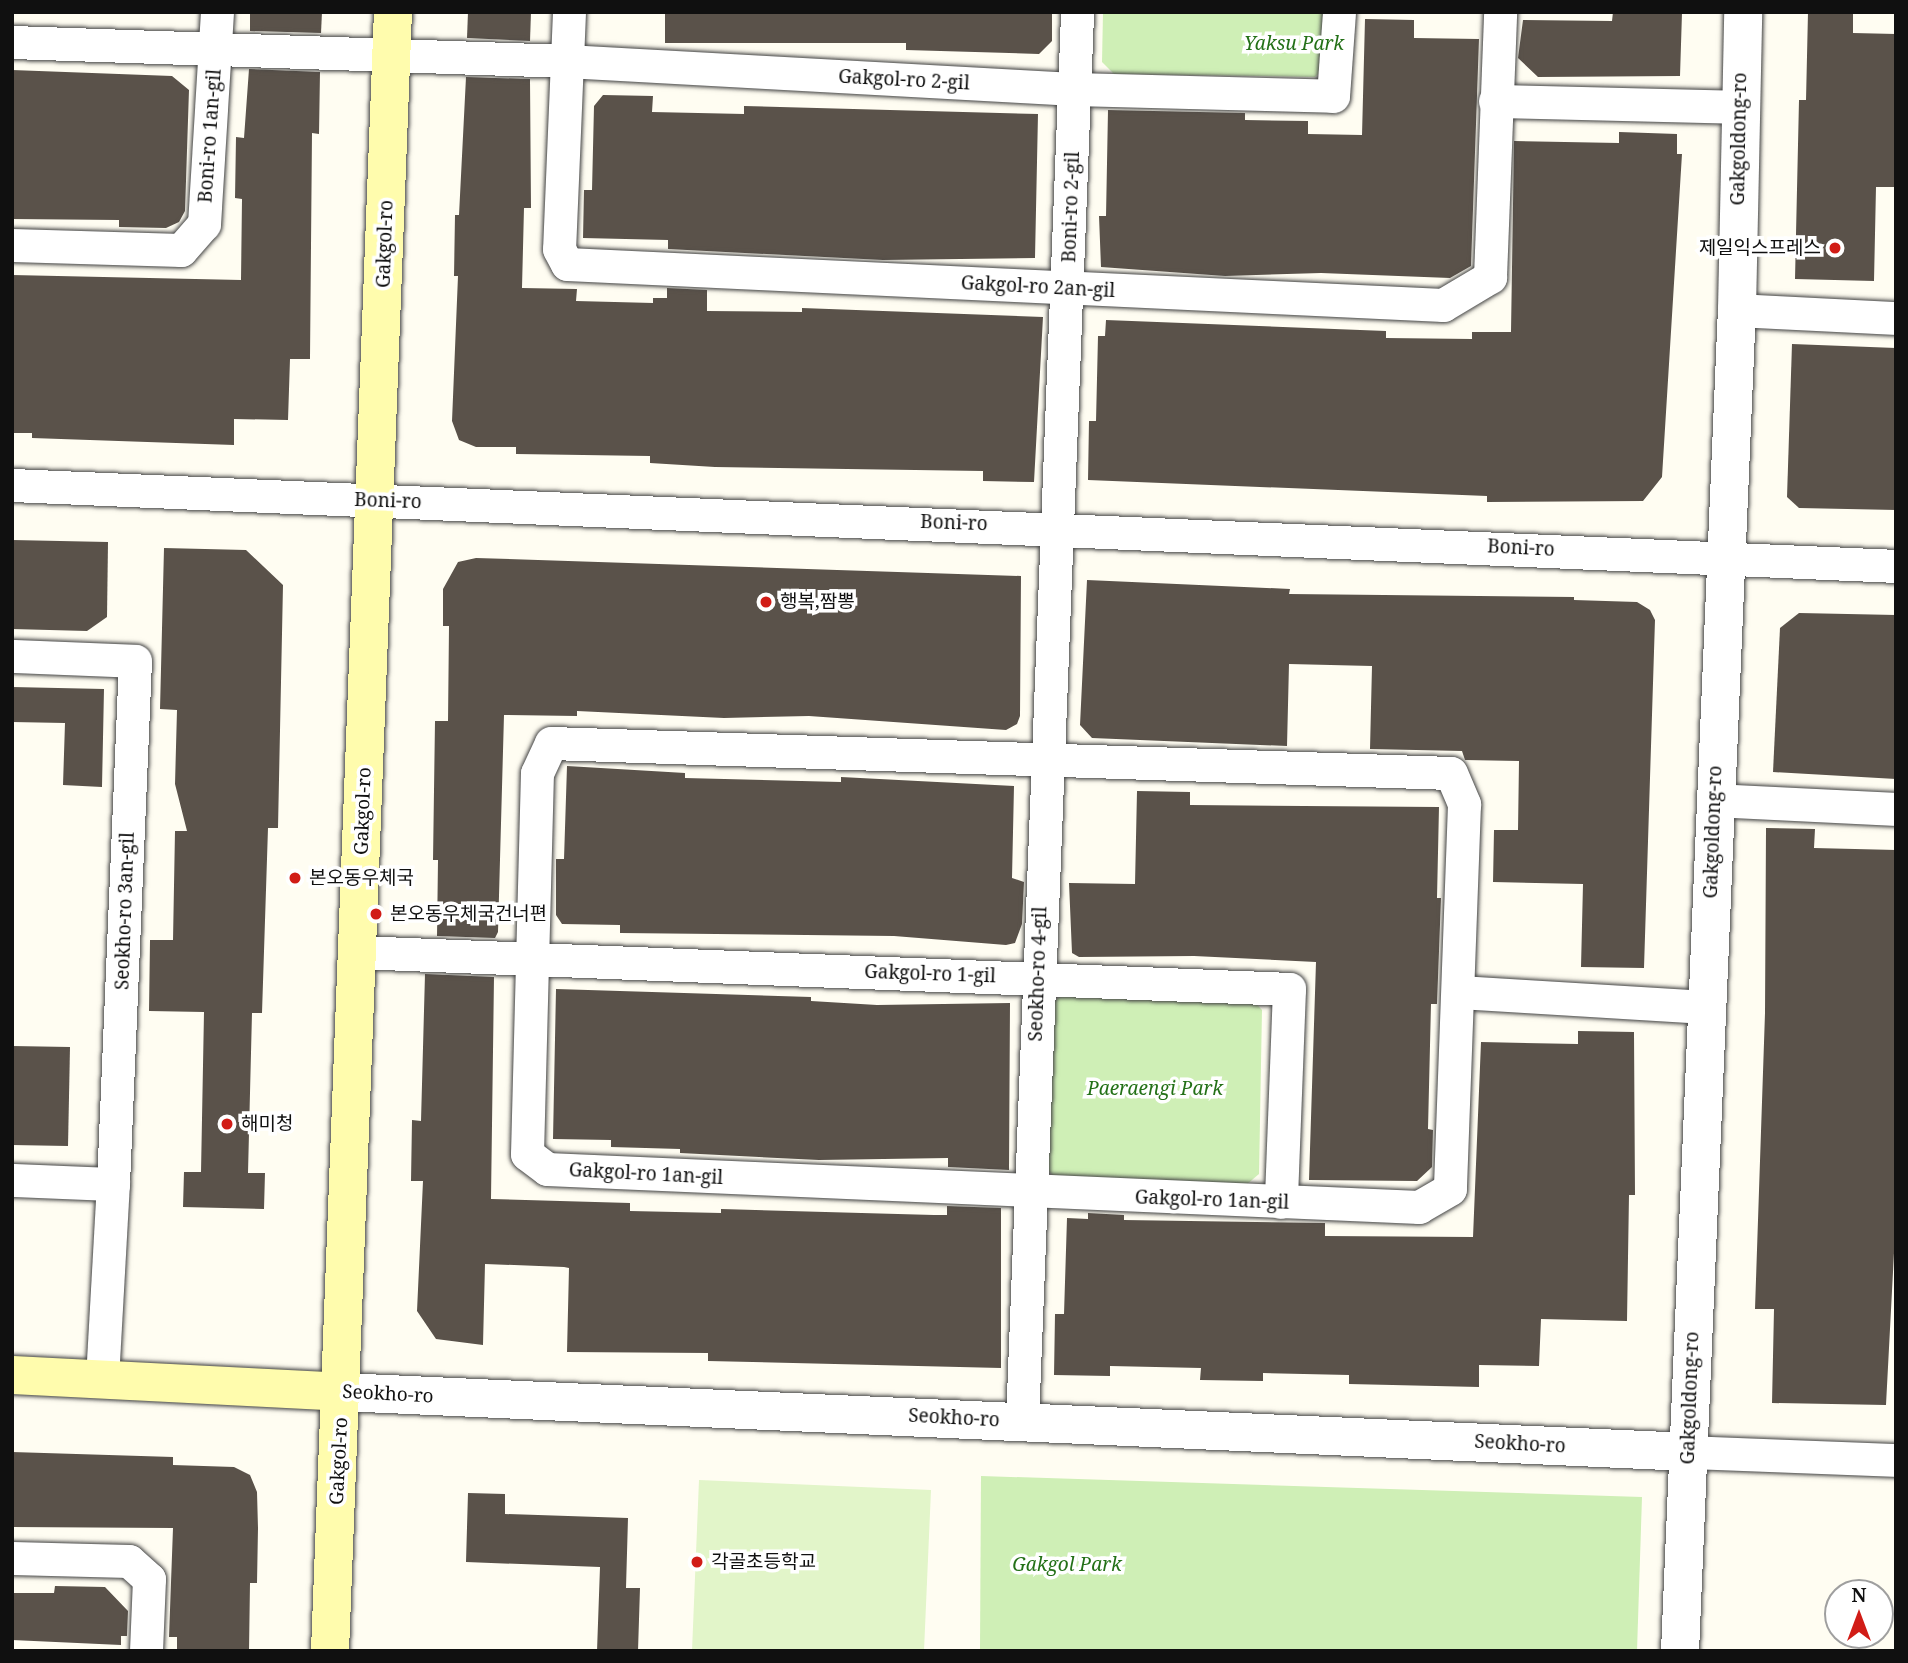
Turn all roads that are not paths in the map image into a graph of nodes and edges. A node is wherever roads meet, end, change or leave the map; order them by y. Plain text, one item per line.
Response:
1 (217, 12) edge
2 (393, 12) edge
3 (569, 12) edge
4 (1077, 12) edge
5 (1339, 12) edge
6 (1500, 12) edge
7 (1743, 12) edge
8 (12, 42) edge
9 (215, 49) junction
10 (392, 54) junction
11 (566, 61) junction
12 (1074, 89) junction
13 (1495, 101) junction
14 (1739, 107) junction
15 (12, 245) edge
16 (1069, 289) junction
17 (1737, 310) junction
18 (1896, 318) edge
19 (12, 485) edge
20 (376, 500) junction
21 (1060, 527) junction
22 (1723, 558) junction
23 (1896, 566) edge
24 (12, 656) edge
25 (1048, 758) junction
26 (1714, 800) junction
27 (1896, 809) edge
28 (357, 952) junction
29 (532, 957) junction
30 (1038, 979) junction
31 (1459, 992) junction
32 (1706, 1007) junction
33 (12, 1180) edge
34 (113, 1184) junction
35 (1031, 1193) junction
36 (1281, 1202) junction
37 (12, 1375) edge
38 (102, 1379) junction
39 (342, 1392) junction
40 (1022, 1421) junction
41 (1688, 1452) junction
42 (1896, 1460) edge
43 (12, 1558) edge
44 (146, 1651) edge
45 (330, 1651) edge
46 (1680, 1651) edge

1 - 9 street, Boni-ro 1an-gil
2 - 10 main road, Gakgol-ro
3 - 11 street, Gakgol-ro 2an-gil
4 - 12 street, Boni-ro 2-gil
5 - 12 street, Gakgol-ro 2-gil
6 - 13 street, Gakgol-ro 2an-gil
7 - 14 street, Gakgoldong-ro
8 - 9 street, Gakgol-ro 2-gil
9 - 10 street, Gakgol-ro 2-gil
9 - 15 street, Boni-ro 1an-gil
10 - 11 street, Gakgol-ro 2-gil
10 - 20 main road, Gakgol-ro
11 - 12 street, Gakgol-ro 2-gil
11 - 16 street, Gakgol-ro 2an-gil
12 - 16 street, Boni-ro 2-gil
13 - 14 street
13 - 16 street, Gakgol-ro 2an-gil
14 - 17 street, Gakgoldong-ro
16 - 21 street, Boni-ro 2-gil
17 - 18 street
17 - 22 street, Gakgoldong-ro
19 - 20 street, Boni-ro
20 - 21 street, Boni-ro
20 - 28 main road, Gakgol-ro
21 - 22 street, Boni-ro
21 - 25 street, Seokho-ro 4-gil
22 - 23 street, Boni-ro
22 - 26 street, Gakgoldong-ro
24 - 34 street, Seokho-ro 3an-gil
25 - 29 street, Gakgol-ro 1an-gil
25 - 30 street, Seokho-ro 4-gil
25 - 31 street, Gakgol-ro 1an-gil
26 - 27 street
26 - 32 street, Gakgoldong-ro
28 - 29 street, Gakgol-ro 1-gil
28 - 39 main road, Gakgol-ro
29 - 30 street, Gakgol-ro 1-gil
29 - 35 street, Gakgol-ro 1an-gil
30 - 35 street, Seokho-ro 4-gil
30 - 36 street, Gakgol-ro 1-gil
31 - 32 street
31 - 36 street, Gakgol-ro 1an-gil
32 - 41 street, Gakgoldong-ro
33 - 34 street
34 - 38 street
35 - 36 street, Gakgol-ro 1an-gil
35 - 40 street, Seokho-ro 4-gil
37 - 38 main road, Seokho-ro
38 - 39 main road, Seokho-ro
39 - 40 street, Seokho-ro
39 - 45 main road, Gakgol-ro
40 - 41 street, Seokho-ro
41 - 42 street, Seokho-ro
41 - 46 street, Gakgoldong-ro
43 - 44 street

